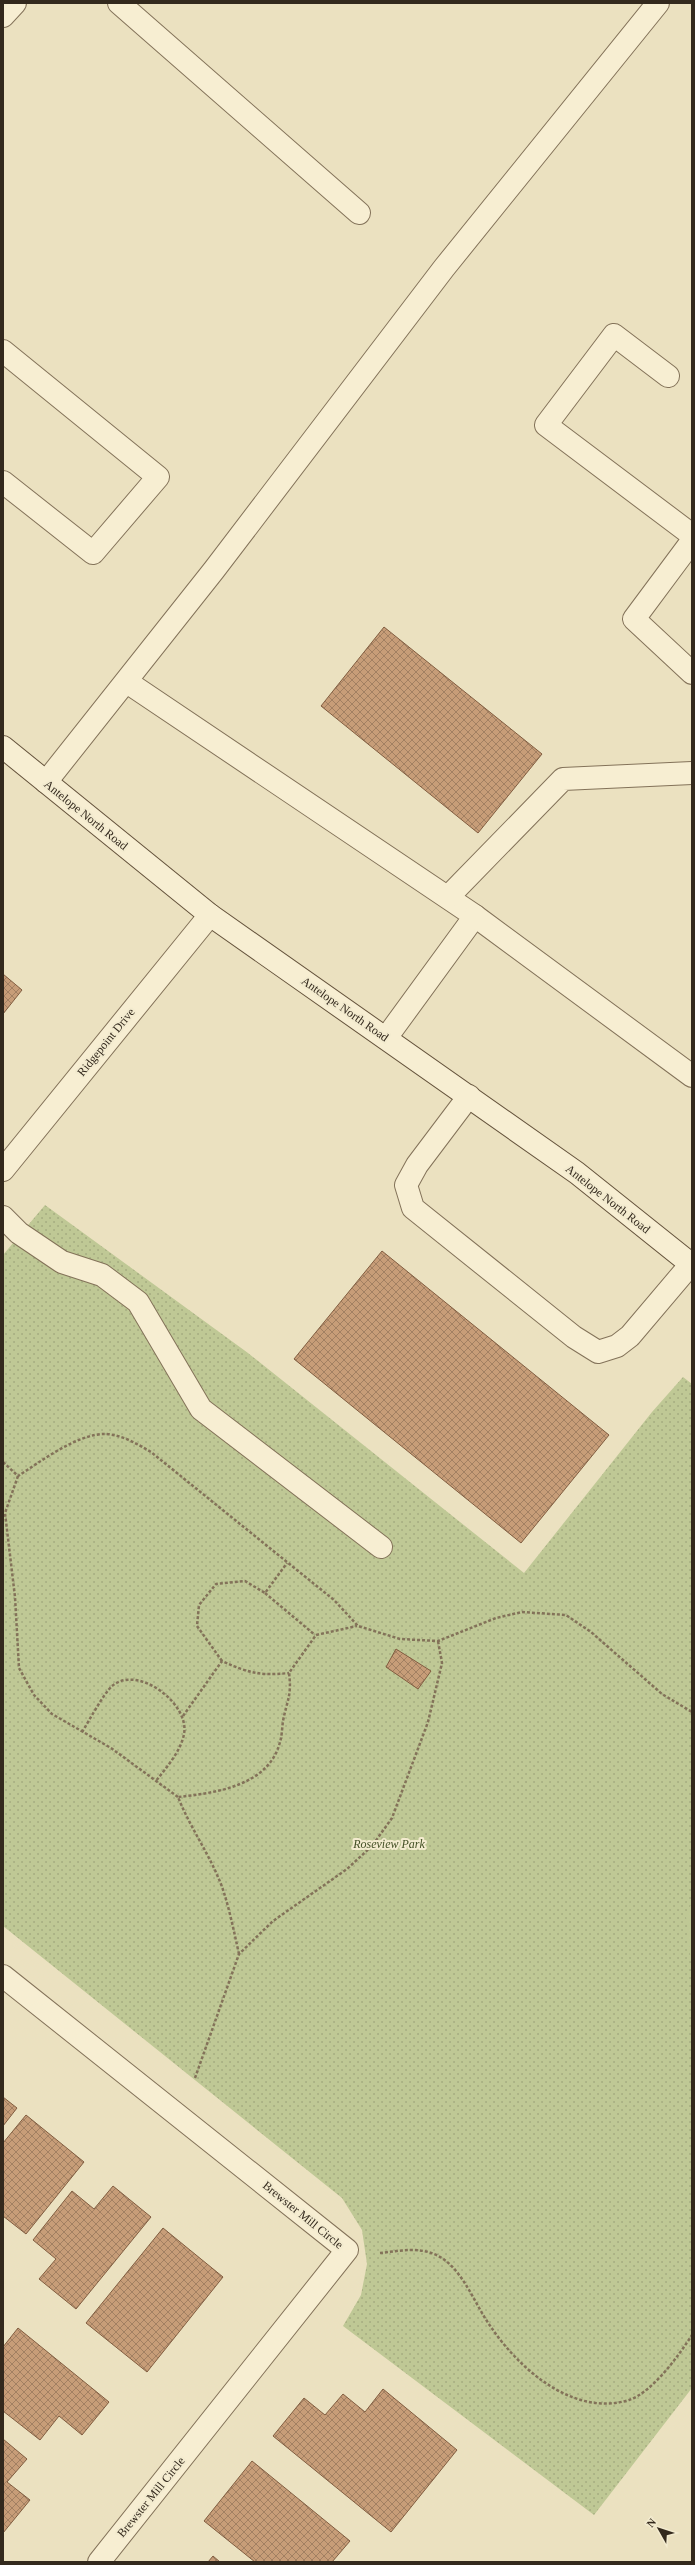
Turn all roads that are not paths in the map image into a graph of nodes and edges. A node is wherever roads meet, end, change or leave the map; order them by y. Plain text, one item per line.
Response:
1 (14, 3) edge
2 (119, 3) edge
3 (658, 3) edge
4 (3, 16) edge
5 (359, 212) dead end
6 (3, 351) edge
7 (668, 376) dead end
8 (3, 482) edge
9 (692, 535) edge
10 (692, 541) edge
11 (692, 673) edge
12 (127, 682) junction
13 (3, 747) edge
14 (692, 772) edge
15 (46, 782) junction
16 (448, 897) junction
17 (210, 915) junction
18 (476, 916) junction
19 (386, 1038) junction
20 (692, 1076) edge
21 (469, 1096) junction
22 (3, 1170) edge
23 (3, 1217) edge
24 (691, 1264) edge
25 (381, 1547) dead end
26 (3, 1976) edge
27 (99, 2562) edge

1 - 4 street
2 - 5 street
3 - 12 street
6 - 8 street
7 - 9 street
10 - 11 street
12 - 15 street
12 - 16 street
13 - 15 street, Antelope North Road
14 - 16 street
15 - 17 street, Antelope North Road
16 - 18 street
17 - 19 street, Antelope North Road
17 - 22 street, Ridgepoint Drive
18 - 19 street
18 - 20 street
19 - 21 street, Antelope North Road
21 - 24 street, Antelope North Road
21 - 24 street
23 - 25 street
26 - 27 street, Brewster Mill Circle

